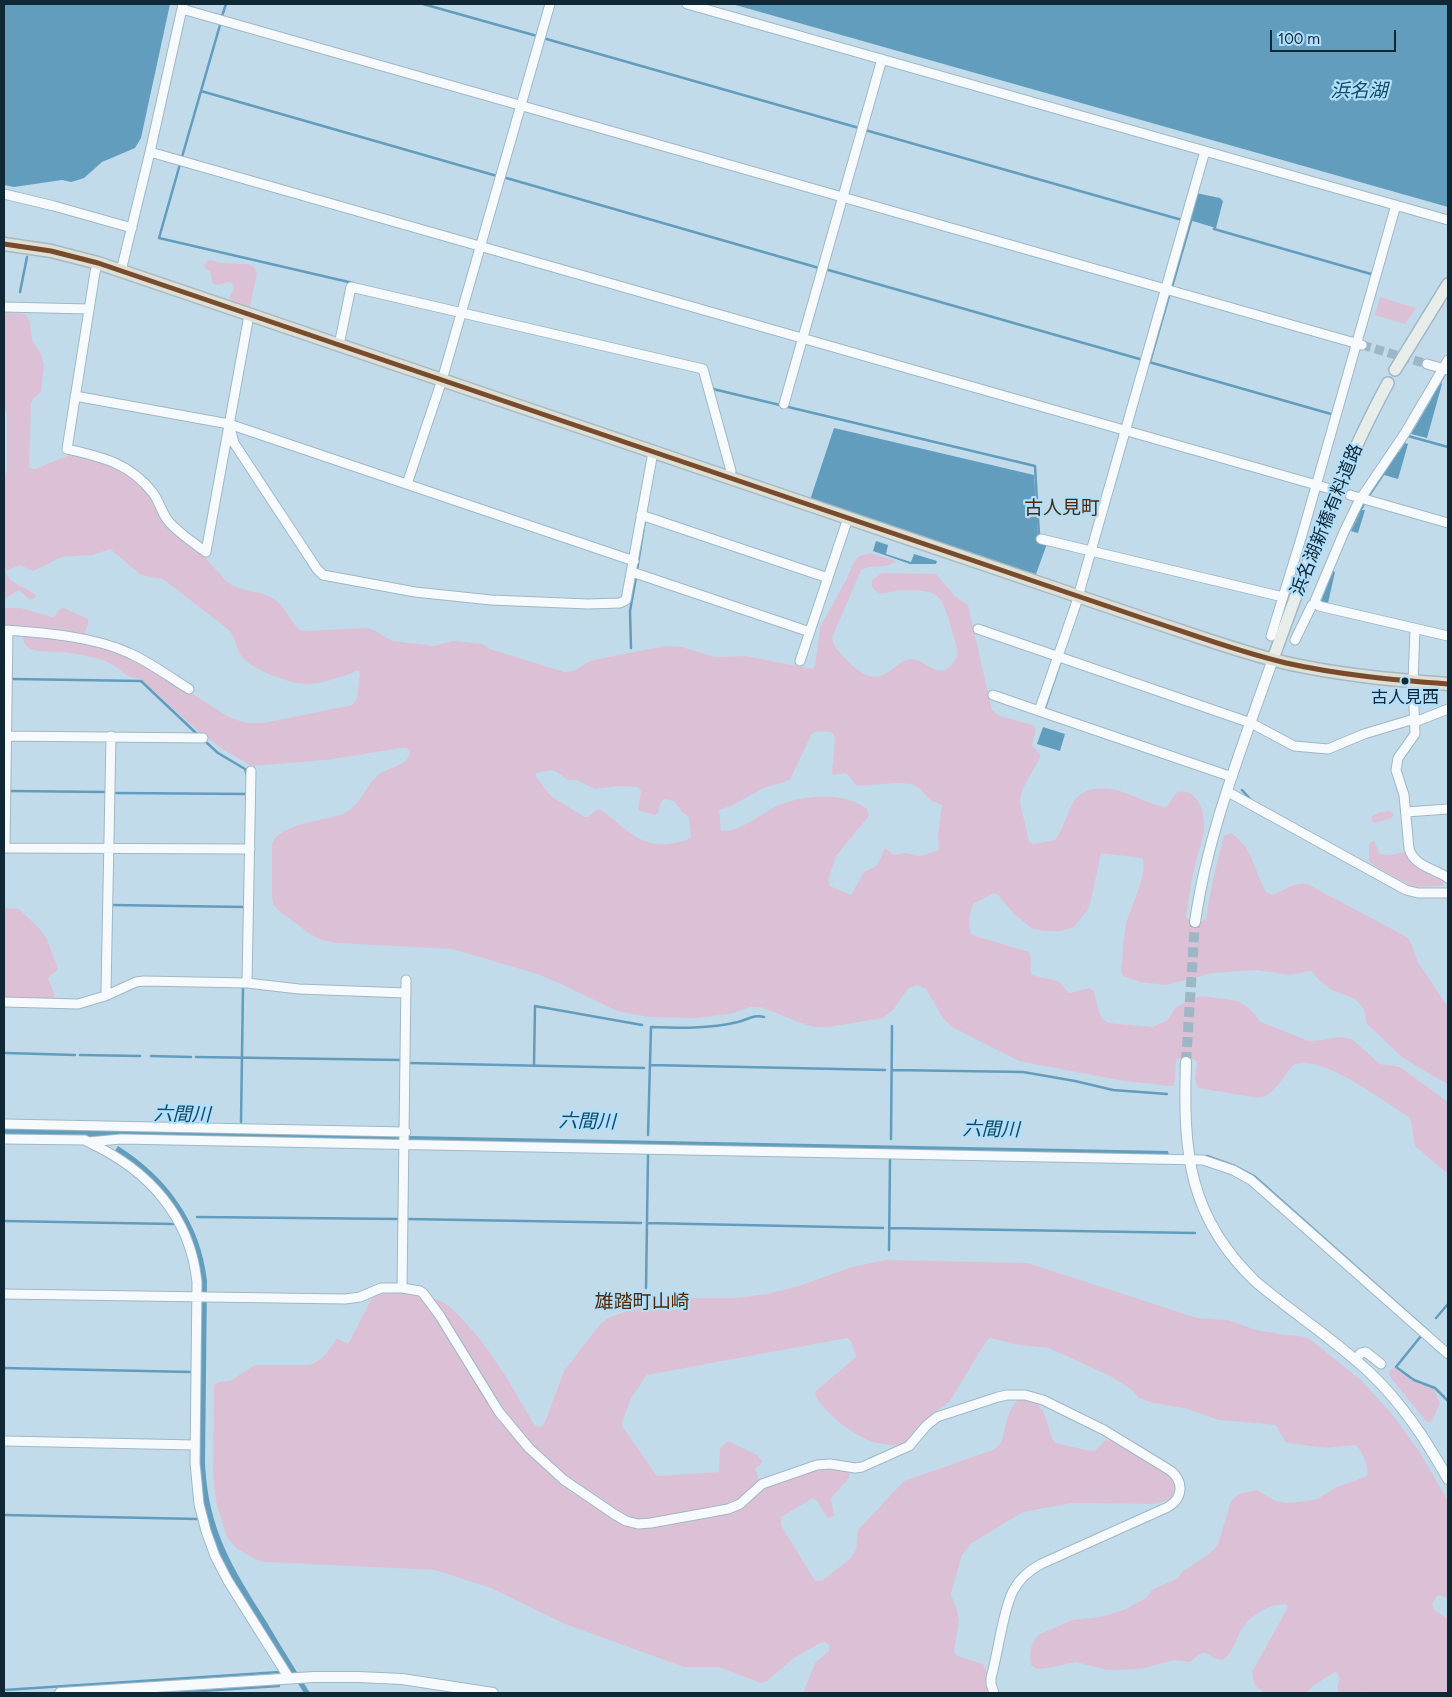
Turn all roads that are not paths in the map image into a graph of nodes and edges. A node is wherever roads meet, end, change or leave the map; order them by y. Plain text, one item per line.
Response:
1 (550, 4) edge
2 (687, 4) edge
3 (182, 6) edge
4 (882, 59) junction
5 (520, 106) junction
6 (1205, 151) junction
7 (150, 152) junction
8 (4, 194) edge
9 (843, 198) junction
10 (1396, 205) junction
11 (1448, 220) edge
12 (132, 228) junction
13 (4, 244) edge
14 (480, 246) junction
15 (98, 264) junction
16 (121, 271) junction
17 (1448, 284) edge
18 (1166, 290) junction
19 (4, 307) edge
20 (89, 309) junction
21 (462, 312) junction
22 (249, 315) junction
23 (803, 338) junction
24 (339, 345) junction
25 (1359, 345) junction
26 (1448, 360) edge
27 (1427, 364) tunnel mouth
28 (1446, 369) edge
29 (1395, 370) dead end
30 (442, 380) junction
31 (1388, 383) dead end
32 (75, 396) junction
33 (784, 404) dead end
34 (229, 424) junction
35 (1126, 430) junction
36 (653, 452) junction
37 (729, 477) junction
38 (407, 484) junction
39 (1316, 485) junction
40 (1327, 488) dead end
41 (1350, 494) dead end
42 (1362, 498) junction
43 (641, 515) junction
44 (848, 518) junction
45 (1448, 523) edge
46 (1041, 539) dead end
47 (1092, 551) junction
48 (634, 561) junction
49 (632, 572) junction
50 (828, 578) junction
51 (1078, 596) junction
52 (1283, 597) junction
53 (1316, 603) junction
54 (978, 629) dead end
55 (1414, 629) junction
56 (6, 630) edge
57 (810, 632) junction
58 (1271, 636) dead end
59 (1448, 636) edge
60 (1295, 640) dead end
61 (1058, 656) junction
62 (1273, 659) junction
63 (800, 661) dead end
64 (1413, 682) junction
65 (1448, 684) edge
66 (188, 689) dead end
67 (993, 694) dead end
68 (1448, 709) edge
69 (1039, 711) junction
70 (1414, 721) junction
71 (1251, 723) junction
72 (5, 736) edge
73 (111, 736) junction
74 (203, 738) dead end
75 (252, 771) dead end
76 (1232, 777) junction
77 (1228, 792) junction
78 (1448, 809) edge
79 (1406, 812) junction
80 (5, 848) edge
81 (109, 849) junction
82 (250, 849) junction
83 (1448, 878) edge
84 (1448, 893) edge
85 (1195, 922) tunnel mouth
86 (406, 980) dead end
87 (247, 983) junction
88 (406, 993) junction
89 (108, 995) junction
90 (4, 1002) edge
91 (1186, 1062) tunnel mouth
92 (4, 1124) edge
93 (404, 1137) junction
94 (4, 1139) edge
95 (88, 1142) junction
96 (1189, 1160) junction
97 (402, 1288) junction
98 (4, 1294) edge
99 (202, 1297) junction
100 (1448, 1354) edge
101 (1355, 1360) junction
102 (1381, 1364) dead end
103 (4, 1441) edge
104 (195, 1445) junction
105 (1448, 1479) edge
106 (294, 1678) junction
107 (60, 1693) edge
108 (493, 1693) edge
109 (994, 1693) edge

1 - 5 street
2 - 4 street
3 - 5 street
3 - 7 street
4 - 6 street
4 - 9 street
5 - 9 street
5 - 14 street
6 - 10 street
6 - 18 street
7 - 12 street
7 - 14 street
8 - 12 street
9 - 18 street
9 - 23 street
10 - 11 street
10 - 25 street
12 - 16 street
13 - 15 main road
14 - 21 street
14 - 23 street
15 - 16 main road
15 - 20 street
16 - 22 main road
17 - 29 main road
18 - 25 street
18 - 35 street
19 - 20 street
20 - 32 street
21 - 24 street
21 - 30 street
21 - 37 street
22 - 24 main road
22 - 34 street
23 - 33 street
23 - 35 street
24 - 30 main road
25 - 39 street
26 - 28 street
27 - 28 street
28 - 42 street
30 - 36 main road
30 - 38 street
31 - 62 main road, 浜名湖新橋有料道路
32 - 34 street
32 - 34 street
34 - 38 street
34 - 49 street
35 - 39 street
35 - 47 street
36 - 37 main road
36 - 43 street
37 - 44 main road
38 - 48 street
39 - 40 street
39 - 52 street
41 - 42 street
42 - 45 street
42 - 53 street
43 - 48 street
43 - 50 street
44 - 50 street
44 - 51 main road
46 - 47 street
47 - 51 street
47 - 52 street
48 - 49 street
49 - 57 street
50 - 57 street
51 - 61 street
51 - 62 main road
52 - 58 street
53 - 55 street
53 - 60 street
54 - 61 street
55 - 59 street
55 - 64 street
56 - 66 street
56 - 72 street
57 - 63 street
61 - 69 street
61 - 71 street
62 - 64 main road
62 - 71 street
64 - 65 main road
64 - 70 street
67 - 69 street
68 - 70 street
69 - 76 street
70 - 71 street
70 - 79 street
71 - 76 street
72 - 73 street
72 - 80 street
73 - 74 street
73 - 81 street
75 - 82 street
76 - 77 street
77 - 84 street
77 - 85 street
78 - 79 street
79 - 83 street
80 - 81 street
81 - 82 street
81 - 89 street
82 - 87 street
86 - 88 street
87 - 88 street
87 - 89 street
88 - 93 street
89 - 90 street
91 - 96 street
92 - 93 street
93 - 95 street
93 - 96 street
93 - 97 street
94 - 95 street
95 - 99 street
96 - 100 street
96 - 101 street
97 - 99 street
97 - 109 street
98 - 99 street
99 - 104 street
101 - 102 street
101 - 105 street
103 - 104 street
104 - 106 street
106 - 107 street
106 - 108 street

